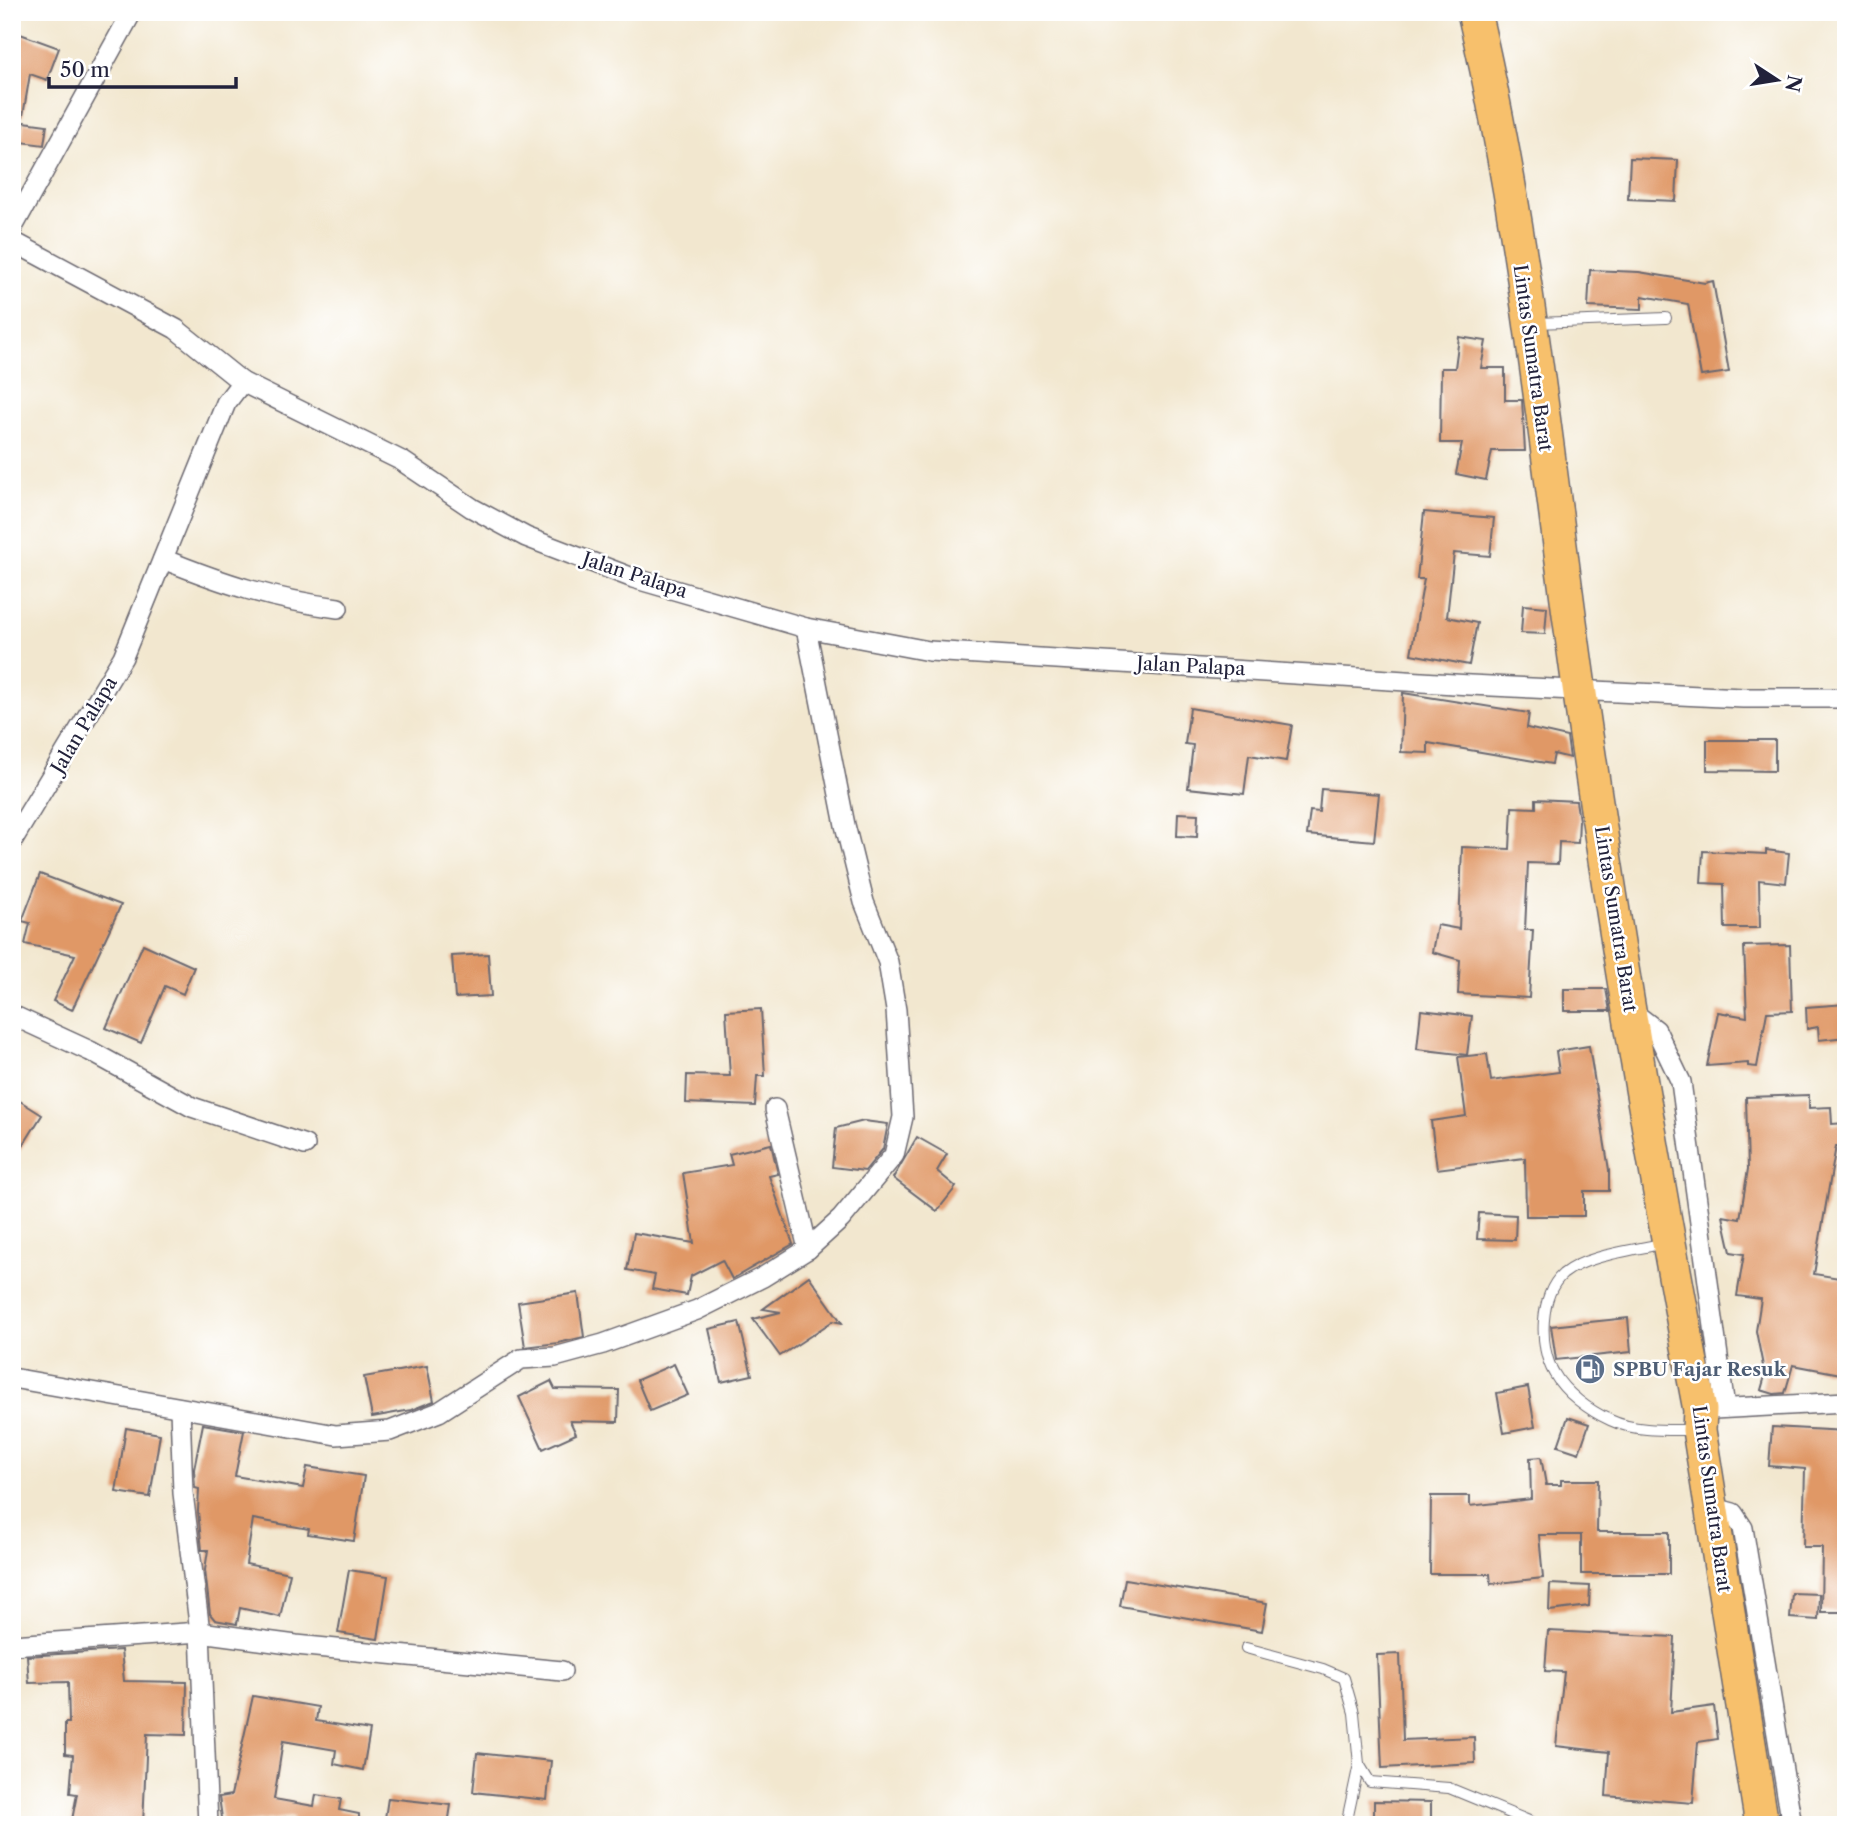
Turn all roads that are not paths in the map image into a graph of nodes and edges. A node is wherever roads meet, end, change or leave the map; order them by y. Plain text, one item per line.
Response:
1 (132, 12) edge
2 (1474, 12) edge
3 (12, 229) edge
4 (12, 241) edge
5 (1666, 318) dead end
6 (1530, 324) junction
7 (242, 382) junction
8 (163, 559) junction
9 (338, 608) dead end
10 (806, 628) junction
11 (1579, 689) junction
12 (1846, 698) edge
13 (12, 841) edge
14 (1630, 1010) junction
15 (12, 1016) edge
16 (775, 1109) dead end
17 (305, 1145) dead end
18 (1668, 1242) junction
19 (808, 1249) junction
20 (12, 1378) edge
21 (1846, 1402) edge
22 (180, 1408) junction
23 (1708, 1416) junction
24 (1711, 1507) junction
25 (200, 1632) junction
26 (12, 1644) edge
27 (1246, 1648) dead end
28 (562, 1671) dead end
29 (1359, 1764) junction
30 (208, 1825) edge
31 (1346, 1825) edge
32 (1539, 1825) edge
33 (1762, 1825) edge
34 (1792, 1825) edge

1 - 3 street
2 - 6 highway, Lintas Sumatra Barat
4 - 7 street
5 - 6 lane
6 - 11 highway, Lintas Sumatra Barat
7 - 8 street, Jalan Palapa
7 - 10 street, Jalan Palapa
8 - 9 street
8 - 13 street, Jalan Palapa
10 - 11 street, Jalan Palapa
10 - 19 street
11 - 12 street, Jalan Palapa
11 - 14 highway, Lintas Sumatra Barat
14 - 18 highway, Lintas Sumatra Barat
14 - 23 street
15 - 17 street
16 - 19 street
18 - 23 highway, Lintas Sumatra Barat
18 - 23 lane
19 - 22 street
20 - 22 street
21 - 23 street
22 - 25 street
23 - 24 highway, Lintas Sumatra Barat
24 - 33 highway, Lintas Sumatra Barat
24 - 34 street
25 - 26 street
25 - 28 street
25 - 30 street
27 - 29 lane
29 - 31 lane
29 - 32 lane

